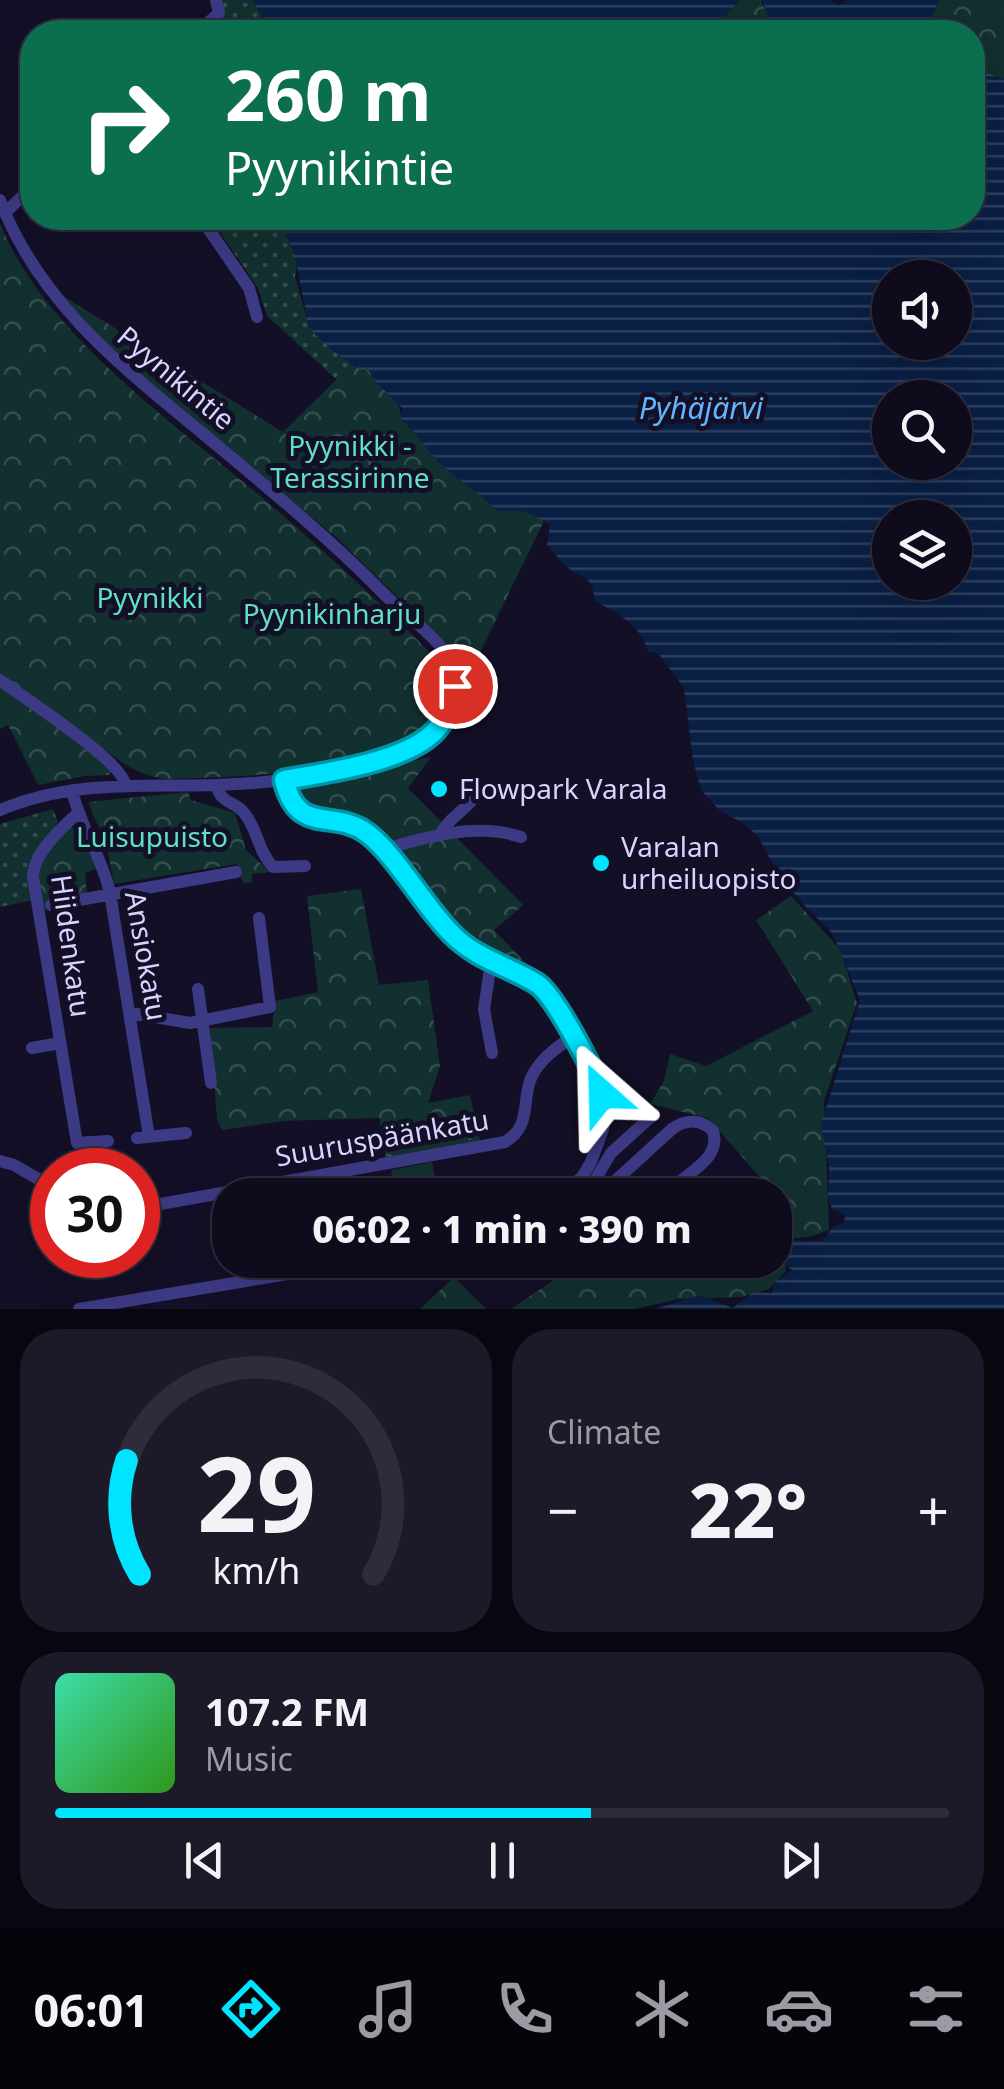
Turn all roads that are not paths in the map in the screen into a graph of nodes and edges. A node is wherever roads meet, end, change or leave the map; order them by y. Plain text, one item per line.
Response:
1 (2, 207) edge
2 (209, 230) edge
3 (256, 317) dead end
4 (0, 680) edge
5 (284, 780) junction
6 (125, 784) junction
7 (216, 785) junction
8 (72, 790) junction
9 (474, 798) dead end
10 (0, 810) edge
11 (77, 814) junction
12 (441, 833) junction
13 (521, 838) dead end
14 (382, 850) junction
15 (305, 866) dead end
16 (236, 872) dead end
17 (110, 893) junction
18 (51, 905) dead end
19 (258, 918) dead end
20 (491, 964) junction
21 (198, 989) dead end
22 (131, 1013) junction
23 (203, 1020) junction
24 (573, 1037) junction
25 (60, 1043) junction
26 (32, 1048) dead end
27 (492, 1052) dead end
28 (210, 1083) dead end
29 (654, 1114) dead end
30 (186, 1133) dead end
31 (108, 1141) dead end
32 (0, 1160) edge
33 (30, 1174) edge
34 (596, 1178) edge
35 (600, 1178) edge
36 (618, 1178) edge
37 (684, 1178) edge
38 (160, 1204) edge
39 (263, 1278) edge
40 (79, 1309) edge

1 - 5 street, Pyynikintie
2 - 3 street
4 - 6 street
5 - 7 street, Pyynikintie
5 - 14 street
6 - 7 street, Pyynikintie
6 - 8 street, Pyynikintie
7 - 15 street
8 - 10 street, Pyynikintie
8 - 11 street, Ansiokatu
9 - 12 street
11 - 17 street, Ansiokatu
11 - 25 street, Hiidenkatu
12 - 13 street
12 - 14 street
14 - 20 street
16 - 17 street
17 - 18 street
17 - 22 street, Ansiokatu
19 - 23 street
20 - 24 street
20 - 27 street
21 - 23 street
22 - 23 street
22 - 30 street, Ansiokatu
23 - 28 street
24 - 34 street
24 - 38 street, Suuruspäänkatu
25 - 26 street
25 - 31 street, Hiidenkatu
29 - 35 street
32 - 33 street
36 - 37 street
39 - 40 street

